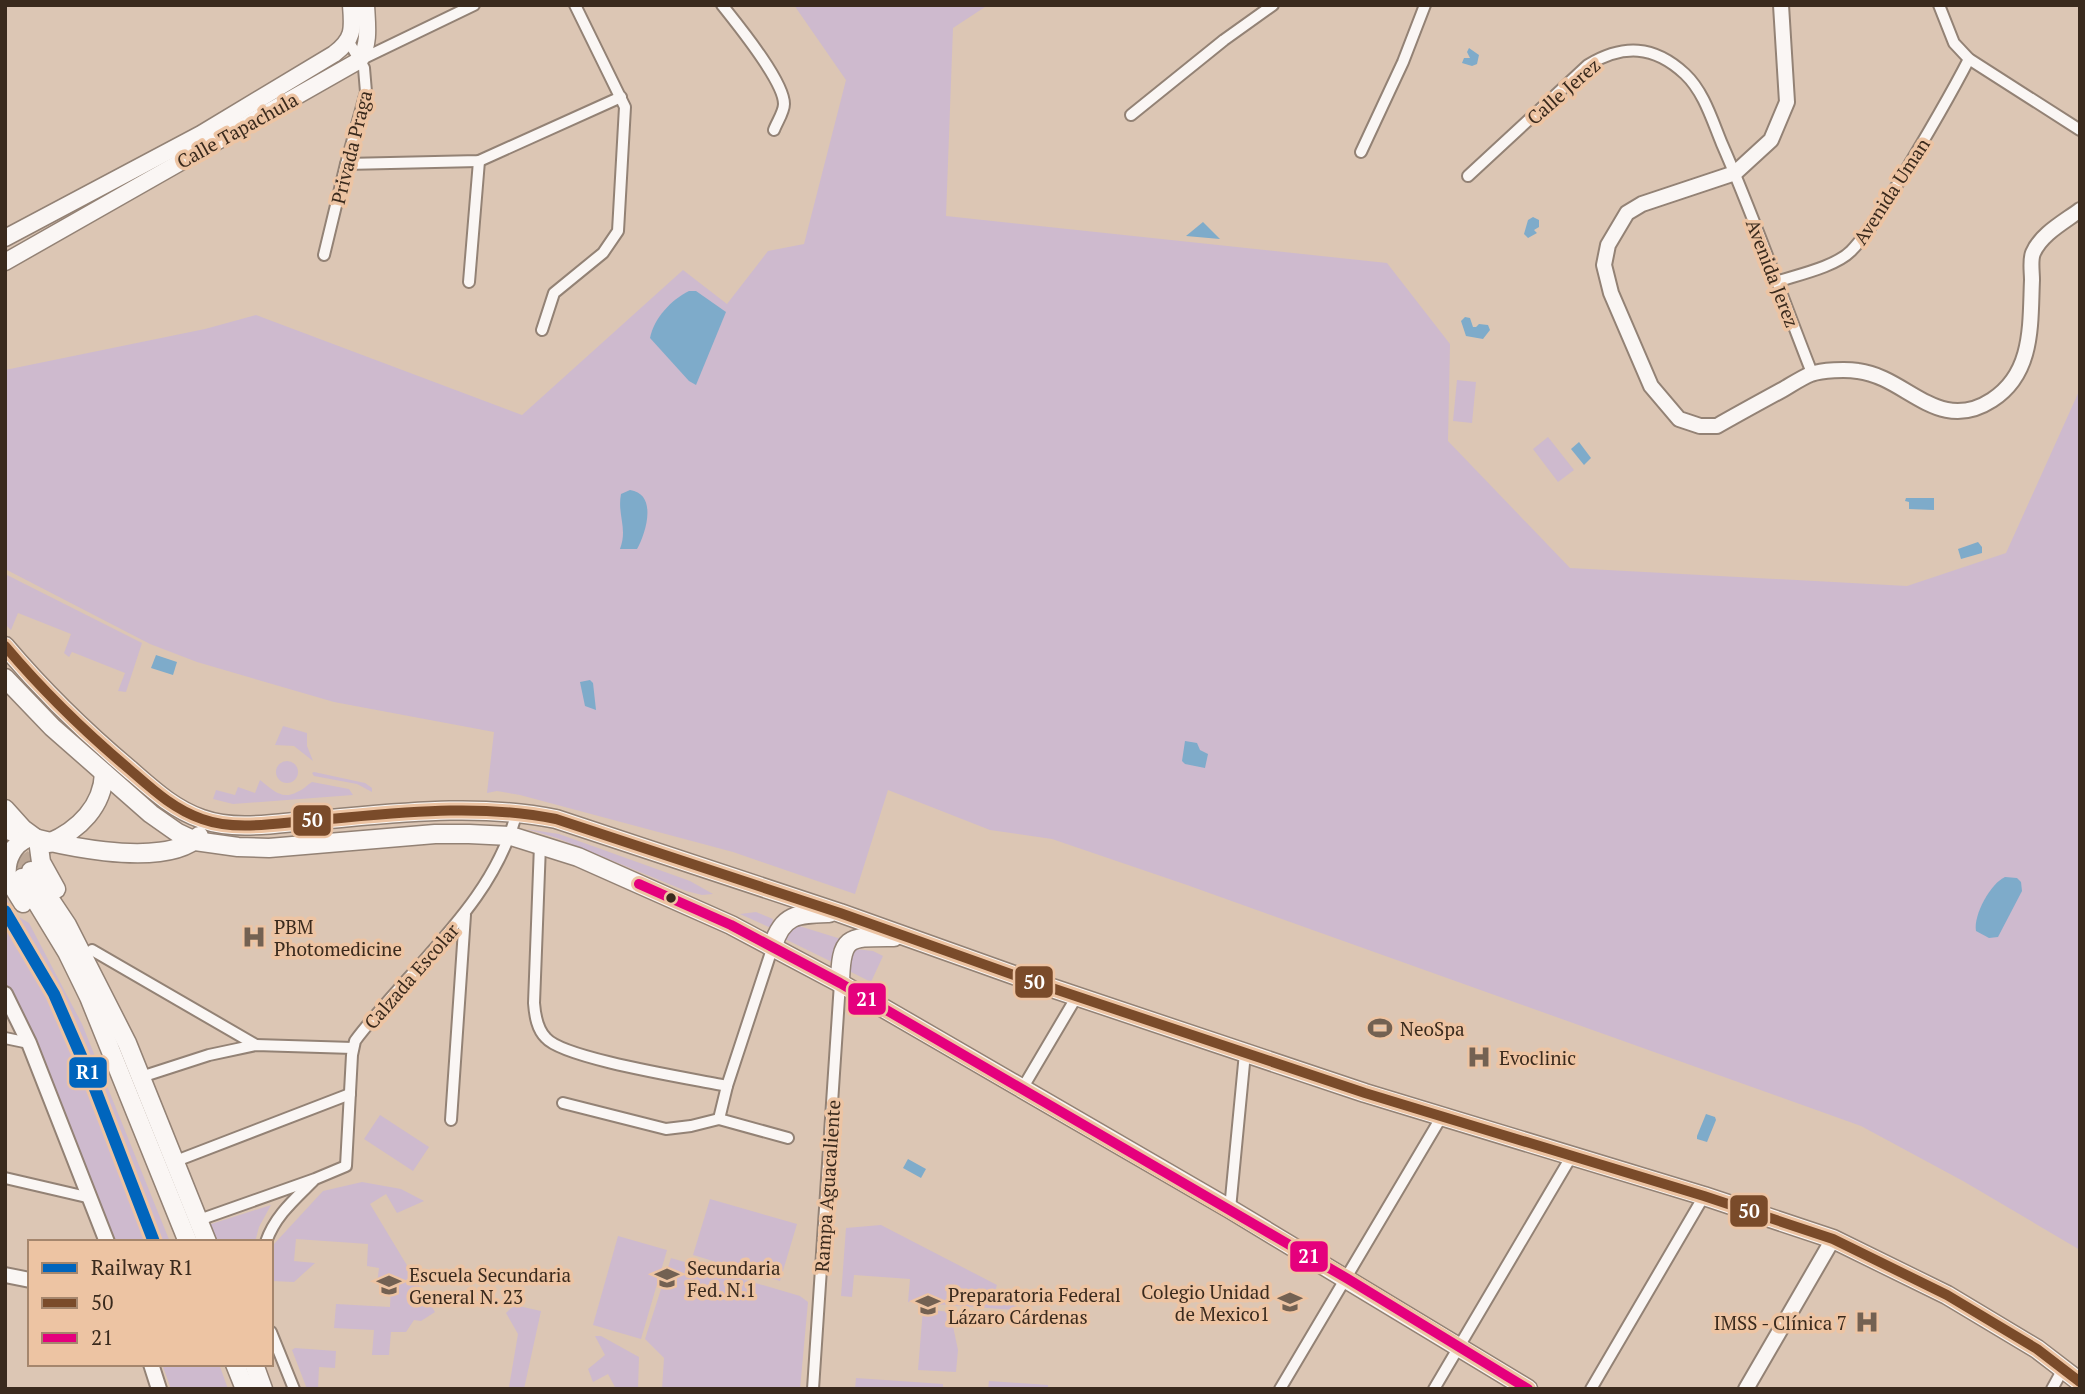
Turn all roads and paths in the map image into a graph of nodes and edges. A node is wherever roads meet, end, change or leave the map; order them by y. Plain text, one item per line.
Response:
1 (351, 5) edge
2 (366, 5) edge
3 (474, 5) edge
4 (575, 5) edge
5 (722, 5) edge
6 (1273, 5) edge
7 (1425, 5) edge
8 (1782, 5) edge
9 (1939, 5) edge
10 (349, 42) junction
11 (1969, 59) junction
12 (360, 60) junction
13 (621, 97) junction
14 (1131, 115) dead end
15 (774, 130) dead end
16 (2080, 130) edge
17 (1360, 152) dead end
18 (479, 161) junction
19 (346, 164) junction
20 (1735, 173) junction
21 (1468, 176) dead end
22 (2080, 210) edge
23 (5, 238) edge
24 (324, 255) dead end
25 (5, 262) edge
26 (469, 282) dead end
27 (1776, 282) junction
28 (542, 330) dead end
29 (1812, 373) junction
30 (5, 646) edge
31 (5, 678) edge
32 (104, 773) junction
33 (5, 809) edge
34 (517, 811) junction
35 (206, 821) junction
36 (5, 829) edge
37 (511, 836) junction
38 (38, 840) junction
39 (195, 841) junction
40 (540, 845) junction
41 (16, 875) edge
42 (840, 913) junction
43 (465, 915) junction
44 (908, 937) junction
45 (773, 946) junction
46 (92, 950) junction
47 (840, 983) junction
48 (5, 994) edge
49 (1077, 996) junction
50 (5, 1038) edge
51 (29, 1043) junction
52 (127, 1044) junction
53 (256, 1045) junction
54 (353, 1048) junction
55 (1245, 1053) junction
56 (141, 1077) junction
57 (727, 1086) junction
58 (1023, 1089) junction
59 (350, 1094) junction
60 (562, 1103) dead end
61 (1442, 1116) junction
62 (719, 1119) junction
63 (451, 1120) dead end
64 (788, 1138) dead end
65 (1571, 1157) junction
66 (176, 1161) junction
67 (5, 1178) edge
68 (315, 1179) junction
69 (1704, 1196) junction
70 (91, 1198) junction
71 (1230, 1209) junction
72 (199, 1220) junction
73 (1833, 1239) junction
74 (106, 1240) edge
75 (187, 1240) edge
76 (206, 1240) edge
77 (268, 1240) edge
78 (5, 1275) edge
79 (1348, 1279) junction
80 (28, 1280) edge
81 (273, 1337) edge
82 (1459, 1347) junction
83 (151, 1366) edge
84 (236, 1366) edge
85 (255, 1366) edge
86 (2063, 1369) junction
87 (2080, 1382) edge
88 (159, 1389) edge
89 (245, 1389) edge
90 (263, 1389) edge
91 (294, 1389) edge
92 (813, 1389) edge
93 (1280, 1389) edge
94 (1434, 1389) edge
95 (1528, 1389) edge
96 (1591, 1389) edge
97 (1746, 1389) edge
98 (2052, 1389) edge

1 - 10 main road
2 - 12 main road
3 - 12 street, Calle Tapachula
4 - 13 street
5 - 15 street
6 - 14 street
7 - 17 street
8 - 20 street
9 - 11 street
10 - 12 street, Privada Praga
10 - 23 main road, Calle Tapachula
11 - 16 street
11 - 27 street, Avenida Uman
12 - 19 street, Privada Praga
12 - 25 main road, Calle Tapachula
13 - 18 street
13 - 28 street
18 - 19 street
18 - 26 street
19 - 24 street, Privada Praga
20 - 21 street, Calle Jerez
20 - 27 street, Avenida Jerez
20 - 29 street
22 - 29 street
27 - 29 street, Avenida Jerez
30 - 35 main road
31 - 32 main road
32 - 38 main road
32 - 39 main road
33 - 38 main road
34 - 35 main road
34 - 37 street, Calzada Escolar
34 - 42 main road
35 - 39 main road
36 - 38 main road
37 - 39 main road
37 - 40 main road
37 - 43 street, Calzada Escolar
38 - 39 main road
38 - 41 main road
38 - 46 main road
40 - 45 main road
40 - 57 street
41 - 52 main road
41 - 75 main road
42 - 44 main road
42 - 45 main road
43 - 54 street, Calzada Escolar
43 - 63 street
44 - 47 main road
44 - 49 main road
45 - 47 main road
45 - 57 street
46 - 52 main road
46 - 53 street
47 - 58 main road
47 - 92 street, Rampa Aguacaliente
48 - 51 street
49 - 55 main road
49 - 58 street
50 - 51 street
51 - 70 street
52 - 56 main road
53 - 54 street
53 - 56 street
54 - 59 street, Calzada Escolar
55 - 61 main road
55 - 71 street
56 - 66 main road
57 - 62 street
58 - 71 main road
59 - 66 street
59 - 68 street, Calzada Escolar
60 - 62 street
61 - 65 main road
61 - 79 street
62 - 64 street
65 - 69 main road
65 - 82 street
66 - 72 main road
67 - 70 street
68 - 72 street, Calzada Escolar
68 - 77 street
69 - 73 main road
69 - 96 street
70 - 74 street
71 - 79 main road
72 - 76 main road
73 - 86 main road
73 - 97 street
78 - 80 street
79 - 82 main road
79 - 93 street
81 - 91 street
82 - 94 street
82 - 95 main road
83 - 88 street
84 - 89 main road
85 - 90 main road
86 - 87 main road
86 - 98 street

